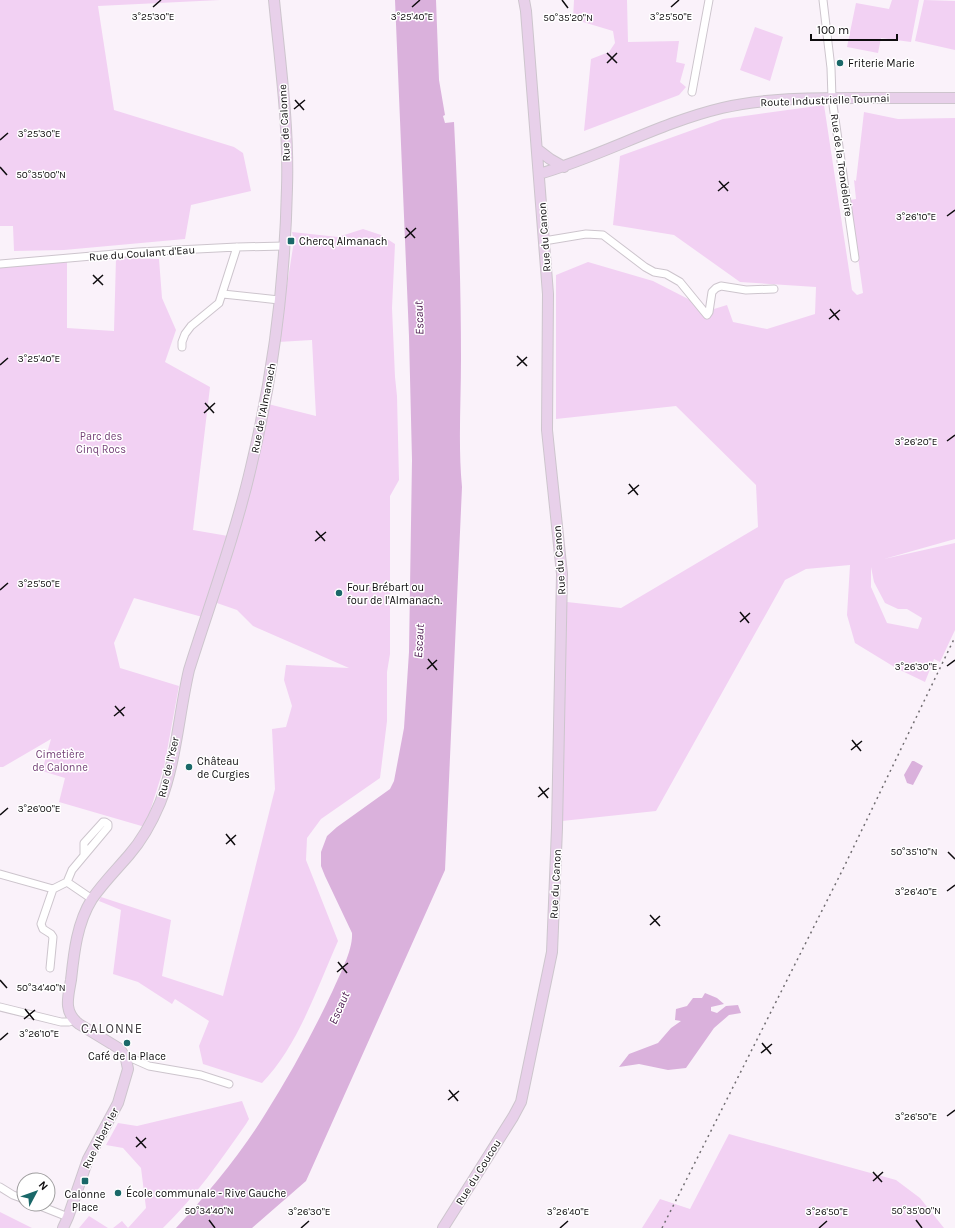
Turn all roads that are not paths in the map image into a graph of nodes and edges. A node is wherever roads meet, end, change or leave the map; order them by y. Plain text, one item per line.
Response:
1 (274, 0) edge
2 (524, 0) edge
3 (708, 0) edge
4 (823, 0) edge
5 (692, 92) dead end
6 (832, 98) junction
7 (955, 98) edge
8 (537, 149) junction
9 (564, 167) junction
10 (539, 174) junction
11 (544, 241) junction
12 (284, 246) junction
13 (237, 247) junction
14 (855, 258) dead end
15 (0, 264) edge
16 (774, 289) dead end
17 (223, 294) junction
18 (279, 300) junction
19 (182, 347) dead end
20 (222, 566) joint
21 (84, 855) dead end
22 (0, 874) edge
23 (67, 882) junction
24 (53, 889) junction
25 (92, 899) junction
26 (50, 968) dead end
27 (0, 1007) edge
28 (73, 1020) junction
29 (126, 1059) junction
30 (229, 1084) dead end
31 (513, 1117) joint
32 (0, 1186) edge
33 (16, 1196) edge
34 (55, 1212) edge
35 (68, 1217) junction
36 (63, 1228) edge
37 (443, 1228) edge

1 - 12 main road, Rue de Calonne
2 - 8 main road, Rue du Canon
3 - 5 street
4 - 6 street, Rue de la Trondeloire
6 - 7 main road, Route Industrielle Tournai
6 - 9 main road, Route Industrielle Tournai
6 - 14 street, Rue de la Trondeloire
8 - 9 main road
8 - 10 main road, Rue du Canon
9 - 10 main road, Route Industrielle Tournai
10 - 11 main road, Rue du Canon
11 - 16 street
11 - 31 main road, Rue du Canon
12 - 13 street, Rue du Coulant d'Eau
12 - 18 main road, Rue de l'Almanach
13 - 15 street, Rue du Coulant d'Eau
13 - 17 street
17 - 18 street
17 - 19 street
18 - 20 main road, Rue de l'Almanach
20 - 25 main road, Rue de l'Yser
21 - 23 street
22 - 24 street
23 - 24 street
23 - 25 street
24 - 26 street
25 - 28 main road, Rue de l'Yser
27 - 28 street
28 - 29 main road
29 - 30 street
29 - 35 main road, Rue Albert Ier
31 - 37 main road, Rue du Coucou
32 - 33 street
34 - 35 street
35 - 36 main road, Rue Albert Ier

